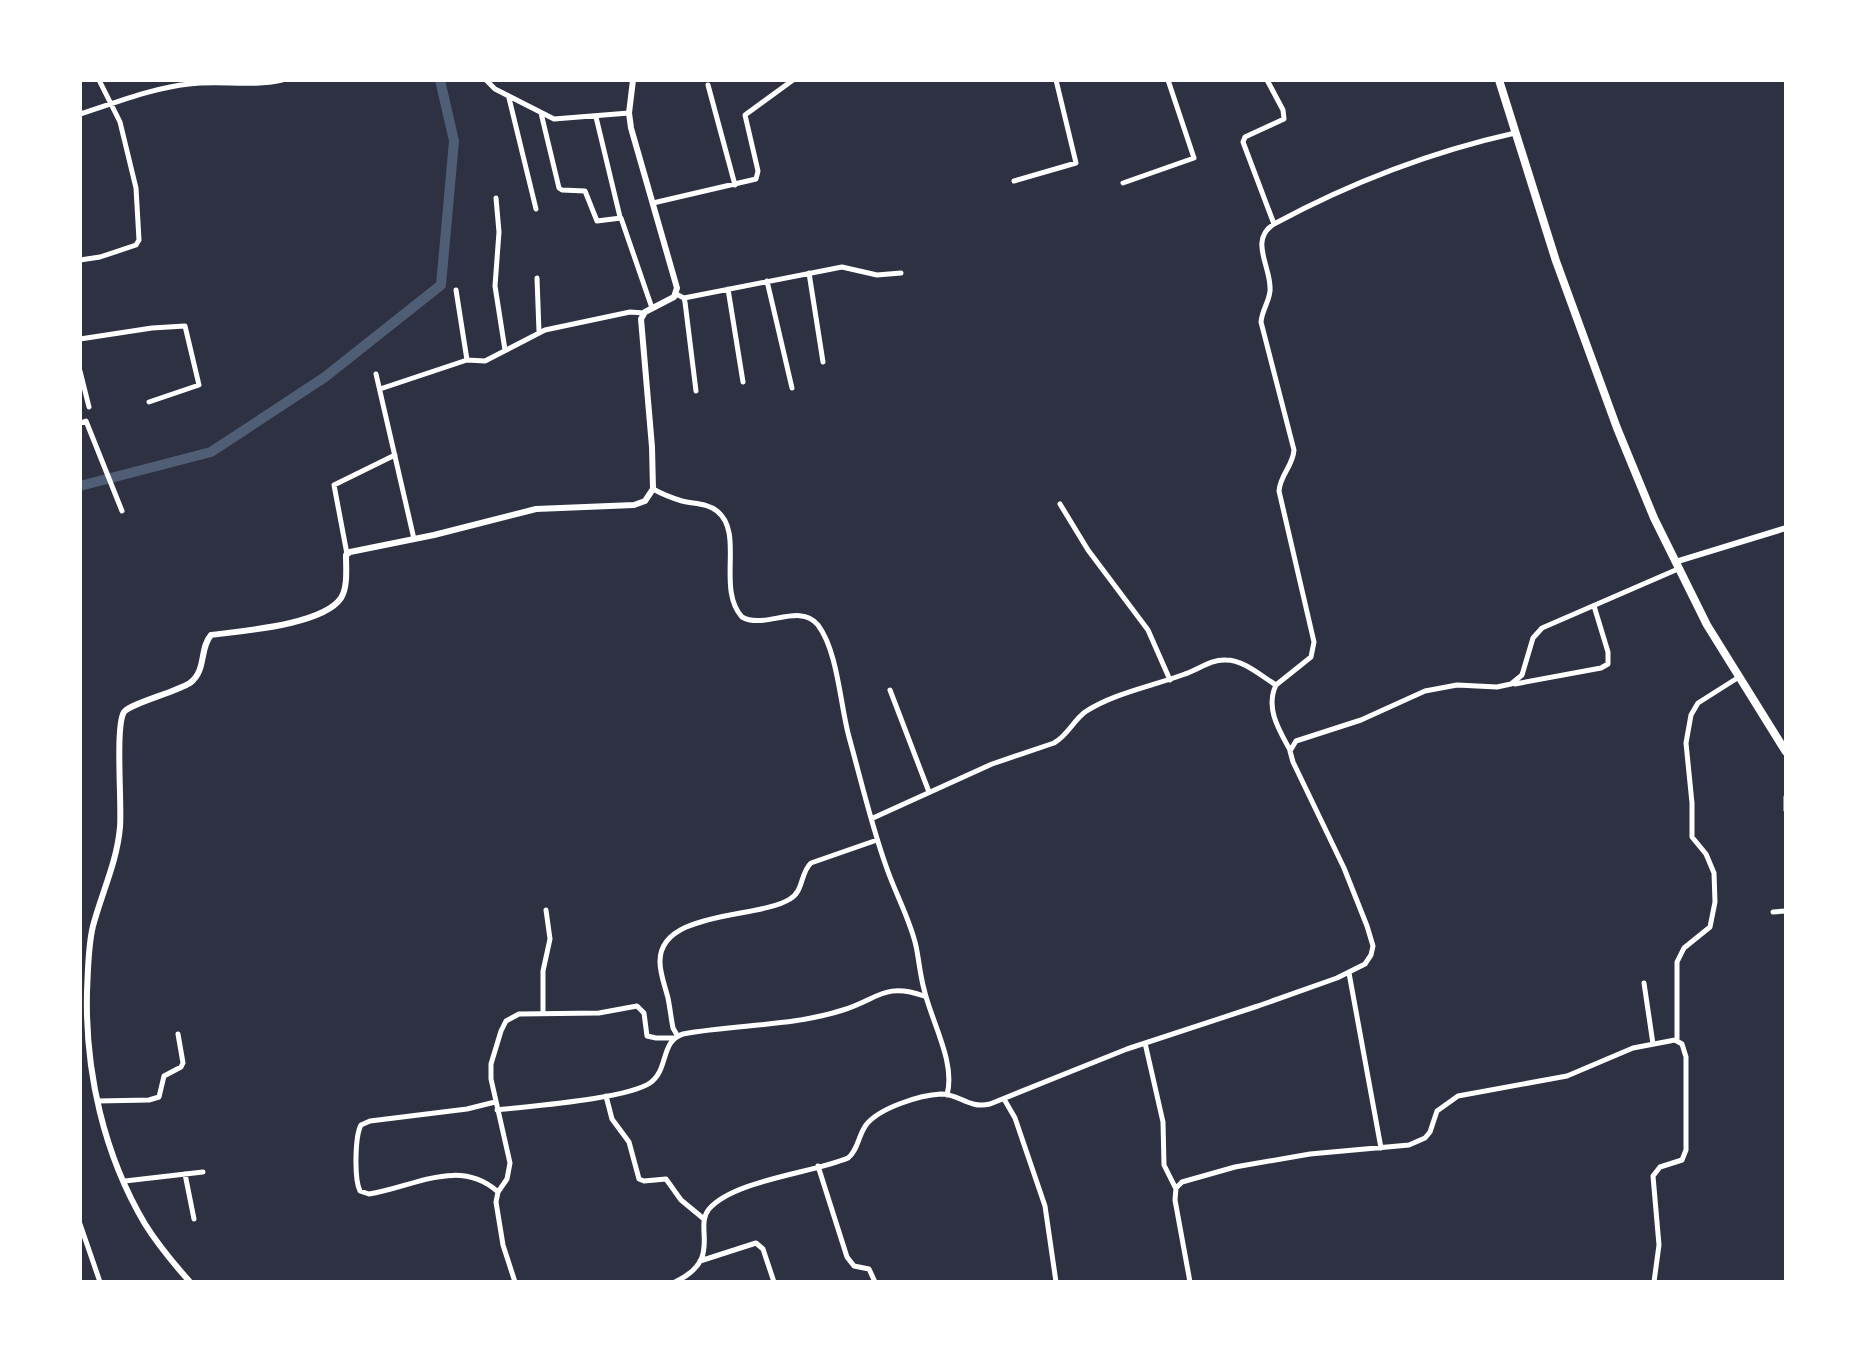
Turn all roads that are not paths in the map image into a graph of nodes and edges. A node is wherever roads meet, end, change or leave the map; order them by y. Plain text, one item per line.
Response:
1 (99, 80) edge
2 (282, 80) edge
3 (486, 80) edge
4 (633, 80) edge
5 (793, 80) edge
6 (1056, 80) edge
7 (1168, 80) edge
8 (1267, 80) edge
9 (1499, 80) edge
10 (708, 85) dead end
11 (509, 97) junction
12 (109, 105) junction
13 (541, 113) junction
14 (629, 113) junction
15 (80, 114) edge
16 (596, 116) junction
17 (1515, 133) junction
18 (1014, 181) dead end
19 (1123, 183) dead end
20 (735, 185) junction
21 (496, 198) dead end
22 (653, 203) junction
23 (536, 209) dead end
24 (620, 217) junction
25 (1274, 224) junction
26 (80, 260) edge
27 (809, 273) junction
28 (901, 273) dead end
29 (537, 278) dead end
30 (767, 281) junction
31 (728, 289) junction
32 (456, 290) dead end
33 (676, 294) junction
34 (684, 298) junction
35 (652, 308) junction
36 (644, 313) junction
37 (539, 332) junction
38 (80, 339) edge
39 (505, 350) junction
40 (467, 360) junction
41 (823, 362) dead end
42 (80, 371) edge
43 (376, 374) dead end
44 (743, 382) dead end
45 (792, 388) dead end
46 (380, 389) junction
47 (696, 391) dead end
48 (149, 402) dead end
49 (89, 407) dead end
50 (80, 423) edge
51 (395, 455) junction
52 (653, 489) junction
53 (1060, 504) dead end
54 (122, 511) dead end
55 (1786, 528) edge
56 (414, 539) junction
57 (347, 554) junction
58 (1677, 566) junction
59 (1594, 606) junction
60 (1739, 677) junction
61 (1170, 680) junction
62 (1511, 684) junction
63 (1276, 685) junction
64 (890, 690) dead end
65 (1290, 751) junction
66 (1786, 752) edge
67 (929, 792) junction
68 (1786, 797) edge
69 (1786, 810) edge
70 (873, 818) junction
71 (877, 840) junction
72 (546, 910) dead end
73 (1786, 911) edge
74 (1773, 912) dead end
75 (91, 942) junction
76 (80, 943) edge
77 (1349, 973) junction
78 (1644, 983) dead end
79 (925, 996) junction
80 (543, 1013) junction
81 (178, 1034) dead end
82 (675, 1036) junction
83 (1677, 1041) junction
84 (1145, 1043) junction
85 (1653, 1044) junction
86 (947, 1095) junction
87 (606, 1096) junction
88 (1004, 1099) junction
89 (98, 1101) junction
90 (495, 1102) junction
91 (497, 1110) junction
92 (1381, 1148) junction
93 (818, 1166) junction
94 (203, 1172) dead end
95 (185, 1174) junction
96 (125, 1181) junction
97 (1176, 1188) junction
98 (498, 1192) junction
99 (194, 1219) dead end
100 (704, 1219) junction
101 (80, 1224) edge
102 (700, 1261) junction
103 (100, 1282) edge
104 (190, 1282) edge
105 (515, 1282) edge
106 (675, 1282) edge
107 (774, 1282) edge
108 (875, 1282) edge
109 (1056, 1282) edge
110 (1190, 1282) edge
111 (1654, 1282) edge

1 - 12 street
2 - 12 street
3 - 11 street
4 - 14 street
5 - 20 street
6 - 18 street
7 - 19 street
8 - 25 street
9 - 17 main road
10 - 20 street
11 - 13 street
11 - 23 street
12 - 15 street
12 - 26 street
13 - 16 street
13 - 24 street
14 - 16 street
14 - 22 street
16 - 24 street
17 - 25 street
17 - 58 main road
20 - 22 street
21 - 39 street
22 - 33 street
24 - 35 street
25 - 63 street
27 - 28 street
27 - 30 street
27 - 41 street
29 - 37 street
30 - 31 street
30 - 45 street
31 - 34 street
31 - 44 street
32 - 40 street
33 - 34 street
33 - 35 street
34 - 47 street
35 - 36 street
36 - 37 street
36 - 52 street
37 - 39 street
38 - 48 street
39 - 40 street
40 - 46 street
42 - 49 street
43 - 46 street
46 - 51 street
50 - 54 street
51 - 56 street
51 - 57 street
52 - 56 street
52 - 70 street
53 - 61 street
55 - 58 street
56 - 57 street
57 - 75 street
58 - 59 street
58 - 60 main road
59 - 62 street
59 - 62 street
60 - 66 main road
60 - 83 street
61 - 63 street
61 - 67 street
62 - 65 street
63 - 65 street
64 - 67 street
65 - 77 street
67 - 70 street
68 - 69 street
70 - 71 street
71 - 79 street
71 - 82 street
72 - 80 street
73 - 74 street
75 - 76 street
75 - 89 street
77 - 84 street
77 - 92 street
78 - 85 street
79 - 82 street
79 - 86 street
80 - 82 street
80 - 90 street
81 - 89 street
82 - 87 street
83 - 85 street
83 - 111 street
84 - 88 street
84 - 97 street
85 - 92 street
86 - 88 street
86 - 93 street
87 - 91 street
87 - 100 street
88 - 109 street
89 - 96 street
90 - 91 street
90 - 98 street
91 - 98 street
92 - 97 street
93 - 100 street
93 - 108 street
94 - 95 street
95 - 96 street
95 - 99 street
96 - 104 street
97 - 110 street
98 - 105 street
100 - 102 street
101 - 103 street
102 - 106 street
102 - 107 street

